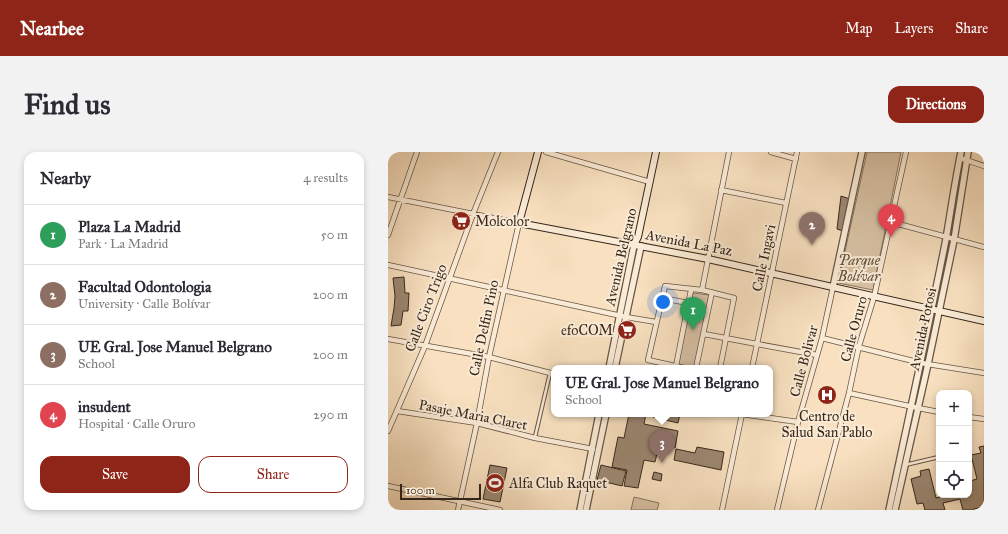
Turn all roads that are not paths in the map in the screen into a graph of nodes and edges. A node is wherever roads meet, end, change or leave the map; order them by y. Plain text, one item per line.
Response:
1 (417, 152) edge
2 (498, 152) edge
3 (538, 152) edge
4 (546, 152) edge
5 (656, 152) edge
6 (729, 152) edge
7 (771, 152) edge
8 (797, 152) edge
9 (862, 152) edge
10 (906, 152) edge
11 (968, 152) edge
12 (960, 155) edge
13 (796, 160) junction
14 (966, 160) junction
15 (984, 166) edge
16 (650, 182) junction
17 (721, 190) junction
18 (388, 197) edge
19 (401, 200) junction
20 (786, 203) junction
21 (474, 214) junction
22 (891, 222) junction
23 (519, 223) junction
24 (388, 235) edge
25 (946, 238) junction
26 (954, 240) junction
27 (637, 245) junction
28 (984, 247) edge
29 (708, 259) junction
30 (388, 265) edge
31 (772, 273) junction
32 (450, 278) junction
33 (834, 287) junction
34 (504, 290) junction
35 (691, 290) junction
36 (702, 290) junction
37 (712, 292) junction
38 (874, 297) junction
39 (662, 298) junction
40 (688, 302) junction
41 (931, 310) junction
42 (939, 311) junction
43 (620, 315) junction
44 (626, 317) junction
45 (984, 321) edge
46 (656, 322) junction
47 (704, 334) junction
48 (726, 338) junction
49 (822, 338) junction
50 (388, 339) edge
51 (757, 344) junction
52 (425, 346) junction
53 (859, 346) junction
54 (817, 355) junction
55 (489, 357) junction
56 (921, 363) junction
57 (928, 364) junction
58 (610, 365) edge
59 (617, 365) edge
60 (671, 365) edge
61 (676, 365) edge
62 (697, 365) edge
63 (721, 365) edge
64 (753, 365) edge
65 (551, 374) edge
66 (984, 374) edge
67 (551, 378) edge
68 (849, 393) junction
69 (911, 407) junction
70 (918, 408) junction
71 (396, 411) junction
72 (936, 411) edge
73 (599, 417) edge
74 (605, 417) edge
75 (741, 417) edge
76 (763, 417) edge
77 (972, 417) edge
78 (984, 419) edge
79 (798, 422) junction
80 (477, 423) junction
81 (388, 431) edge
82 (535, 438) junction
83 (593, 449) junction
84 (936, 458) edge
85 (902, 464) junction
86 (388, 486) edge
87 (460, 501) junction
88 (458, 510) edge
89 (500, 510) edge
90 (580, 510) edge
91 (586, 510) edge
92 (722, 510) edge
93 (777, 510) edge
94 (818, 510) edge
95 (889, 510) edge
96 (895, 510) edge

1 - 19 street
2 - 21 street, Calle Ciro Trigo
3 - 23 main road, Calle Delfin Pino
4 - 16 street
5 - 16 main road, Avenida Belgrano
6 - 17 street
7 - 13 street
8 - 13 street, Calle Ingavi
9 - 33 street
10 - 22 street, Calle Oruro
11 - 14 street, Avenida Potosi
12 - 14 street
12 - 25 street, Avenida Potosi
13 - 20 street, Calle Ingavi
14 - 15 street
14 - 26 street, Avenida Potosi
16 - 27 main road, Avenida Belgrano
17 - 20 street
17 - 29 street
18 - 19 street, Avenida La Paz
19 - 21 street, Avenida La Paz
19 - 24 street
20 - 31 street, Calle Ingavi
21 - 23 street, Avenida La Paz
21 - 32 street, Calle Ciro Trigo
22 - 25 street
22 - 38 street, Calle Oruro
23 - 27 main road, Avenida La Paz
23 - 34 street, Calle Delfin Pino
25 - 26 street
25 - 41 street, Avenida Potosi
26 - 28 street
26 - 42 street, Avenida Potosi
27 - 29 main road, Avenida La Paz
27 - 43 street, Avenida Belgrano
27 - 44 street, Avenida Belgrano
29 - 31 main road, Avenida La Paz
29 - 36 street
30 - 32 street
31 - 33 main road, Avenida La Paz
31 - 51 street, Calle Ingavi
32 - 34 street
32 - 52 street, Calle Ciro Trigo
33 - 38 main road, Avenida La Paz
33 - 49 street, Calle Bolivar
34 - 43 street
34 - 55 street, Calle Delfin Pino
35 - 36 street
35 - 39 street
35 - 40 street
36 - 37 street
37 - 47 street
37 - 48 street
38 - 41 main road, Avenida La Paz
38 - 53 street, Calle Oruro
39 - 40 street
39 - 46 street
40 - 61 street
41 - 42 main road, Avenida La Paz
41 - 56 street, Avenida Potosi
42 - 45 main road, Avenida La Paz
42 - 57 street, Avenida Potosi
43 - 44 street
43 - 58 street, Avenida Belgrano
44 - 46 street
44 - 59 street, Avenida Belgrano
46 - 60 street
47 - 48 street
47 - 62 street
48 - 51 street
48 - 63 street
49 - 53 street
49 - 54 street, Calle Bolivar
50 - 52 street
51 - 54 street
51 - 64 street, Calle Ingavi
52 - 55 street
52 - 71 street, Calle Ciro Trigo
53 - 56 street
53 - 68 street, Calle Oruro
54 - 79 street, Calle Bolivar
55 - 65 street
55 - 80 street, Calle Delfin Pino
56 - 57 street
56 - 69 street, Avenida Potosi
57 - 66 street
57 - 70 street, Avenida Potosi
67 - 82 lane
68 - 69 street
68 - 94 street, Calle Oruro
69 - 70 street
69 - 85 street, Avenida Potosi
70 - 72 street
70 - 85 street, Avenida Potosi
71 - 80 street, Pasaje Maria Claret
71 - 81 street, Calle Ciro Trigo
73 - 83 street
74 - 91 street
75 - 92 street
76 - 79 street
77 - 78 street
79 - 93 street, Calle Bolivar
80 - 82 street, Pasaje Maria Claret
80 - 87 street, Calle Delfin Pino
82 - 83 street, Pasaje Maria Claret
83 - 90 street
84 - 85 lane
85 - 95 street, Avenida Potosi
85 - 96 street, Avenida Potosi
86 - 87 street
87 - 88 street, Calle Delfin Pino
87 - 89 street

